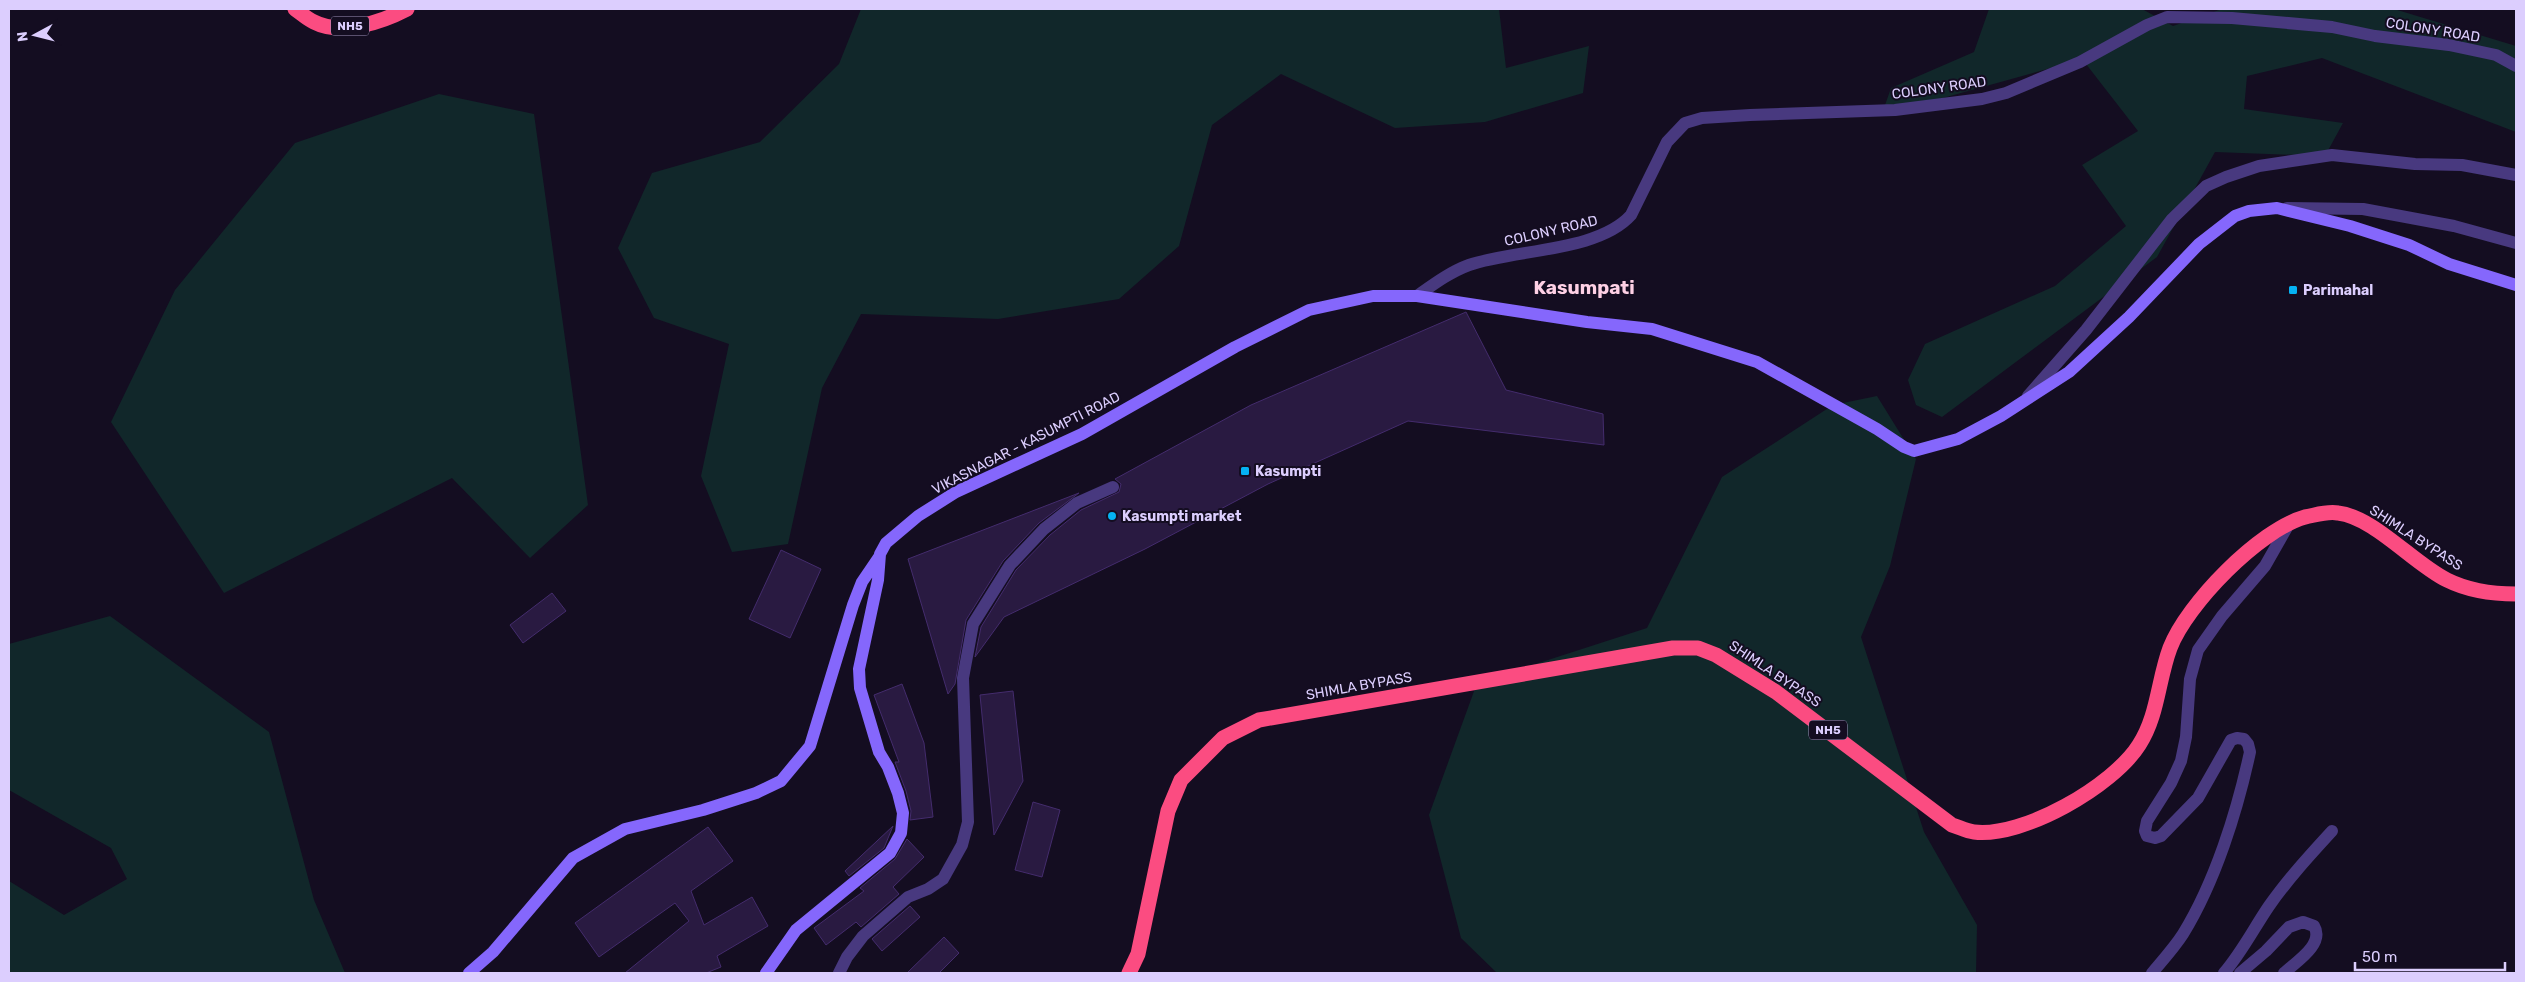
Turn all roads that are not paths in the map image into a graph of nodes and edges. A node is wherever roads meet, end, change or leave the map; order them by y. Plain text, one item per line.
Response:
1 (295, 9) edge
2 (407, 9) edge
3 (2516, 66) edge
4 (2516, 174) edge
5 (2277, 208) junction
6 (2516, 243) edge
7 (2516, 285) edge
8 (1417, 296) junction
9 (2022, 403) junction
10 (1112, 487) dead end
11 (2290, 522) junction
12 (880, 554) junction
13 (2516, 594) edge
14 (2332, 831) dead end
15 (469, 973) edge
16 (766, 973) edge
17 (839, 973) edge
18 (1129, 973) edge
19 (2152, 973) edge
20 (2224, 973) edge
21 (2240, 973) edge
22 (2284, 973) edge

1 - 2 highway, NH5
3 - 8 street, COLONY ROAD
4 - 9 street
5 - 6 street
5 - 7 street
5 - 9 street, VIKASNAGAR - KASUMPTI ROAD
8 - 9 street, VIKASNAGAR - KASUMPTI ROAD
8 - 12 street, VIKASNAGAR - KASUMPTI ROAD
10 - 17 street
11 - 13 highway, SHIMLA BYPASS / NH5
11 - 18 highway, SHIMLA BYPASS / NH5
11 - 19 street
12 - 15 street, VIKASNAGAR - KASUMPTI ROAD
12 - 16 street
14 - 20 street
21 - 22 street

